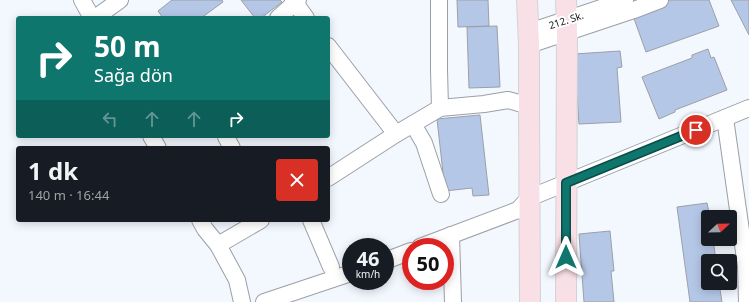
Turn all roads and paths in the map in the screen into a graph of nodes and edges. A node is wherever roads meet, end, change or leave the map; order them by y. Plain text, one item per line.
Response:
1 (82, 0) edge
2 (120, 0) edge
3 (440, 0) edge
4 (527, 0) edge
5 (566, 0) edge
6 (625, 0) edge
7 (660, 0) edge
8 (295, 1) edge
9 (93, 16) edge
10 (97, 16) edge
11 (280, 16) edge
12 (305, 16) edge
13 (566, 26) junction
14 (529, 39) junction
15 (330, 49) edge
16 (529, 106) junction
17 (440, 108) junction
18 (749, 108) edge
19 (725, 118) junction
20 (413, 124) junction
21 (396, 134) junction
22 (330, 177) edge
23 (566, 183) junction
24 (441, 194) dead end
25 (529, 198) junction
26 (201, 222) edge
27 (258, 222) edge
28 (312, 222) edge
29 (451, 235) junction
30 (443, 238) edge
31 (218, 245) junction
32 (748, 265) edge
33 (331, 267) dead end
34 (342, 276) edge
35 (242, 302) edge
36 (264, 302) edge
37 (453, 302) edge
38 (530, 302) edge
39 (566, 302) edge
40 (748, 302) edge

1 - 9 street
2 - 10 street
3 - 17 street
4 - 14 main road
5 - 13 main road
6 - 13 street, 212. Sk.
7 - 13 street
8 - 11 street
8 - 12 street
13 - 14 street, 212. Sk.
13 - 23 main road
14 - 16 main road
15 - 21 street
16 - 17 street
16 - 25 main road
17 - 20 street
18 - 19 street
19 - 23 street
19 - 32 street
20 - 21 street
20 - 24 street
21 - 22 street
23 - 25 street
23 - 39 main road
25 - 29 street
25 - 38 main road
26 - 31 street
27 - 31 street
28 - 33 street
29 - 30 street
29 - 37 street
31 - 35 street
32 - 40 street
34 - 36 street

